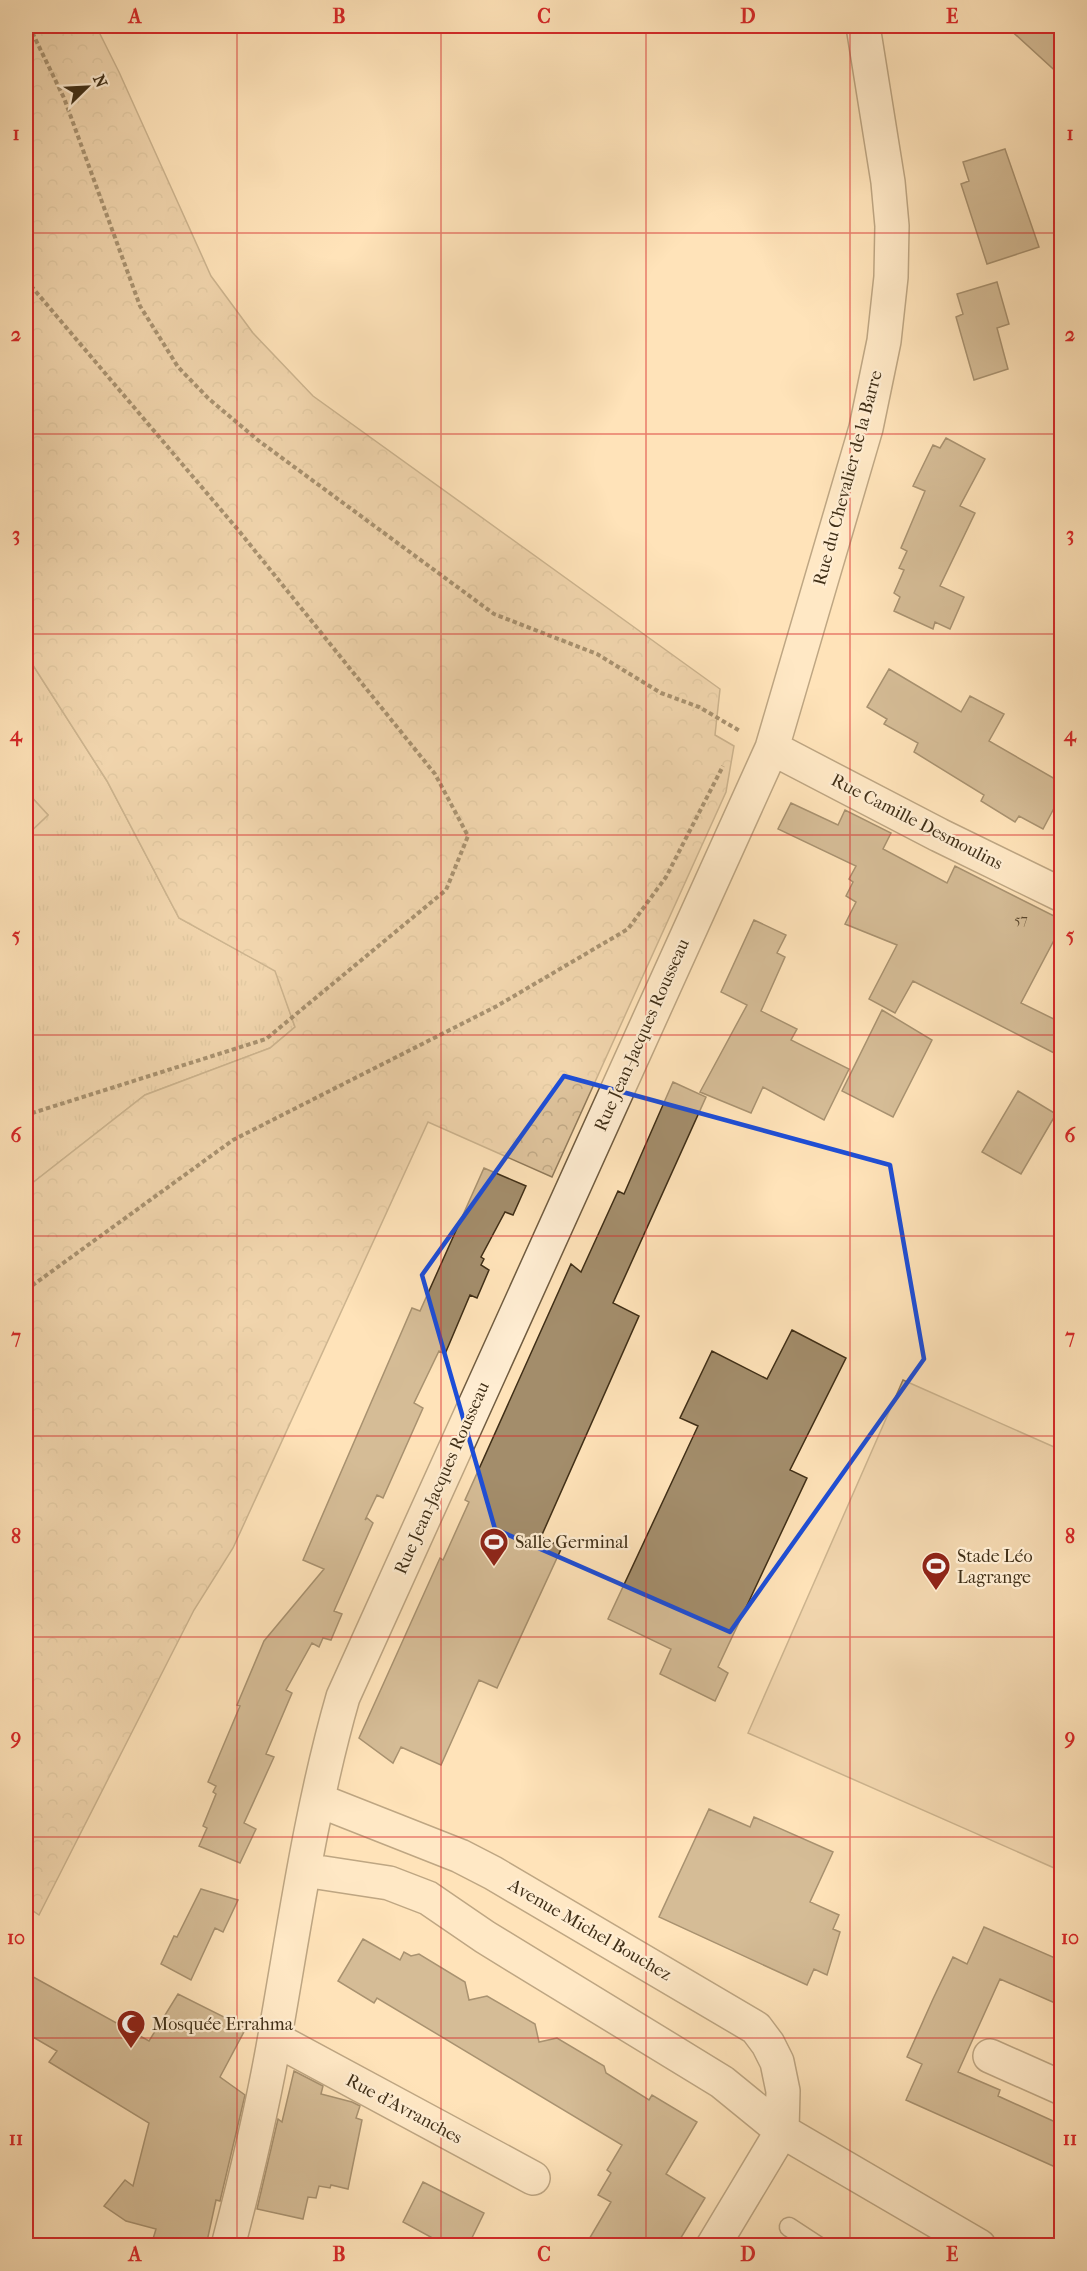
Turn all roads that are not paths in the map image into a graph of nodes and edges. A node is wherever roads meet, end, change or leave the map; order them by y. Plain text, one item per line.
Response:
1 (863, 26) edge
2 (772, 748) junction
3 (1060, 890) edge
4 (318, 1800) junction
5 (303, 1869) junction
6 (275, 2039) junction
7 (990, 2056) dead end
8 (1062, 2088) edge
9 (782, 2131) junction
10 (533, 2178) dead end
11 (789, 2227) dead end
12 (228, 2246) edge
13 (713, 2246) edge
14 (818, 2246) edge
15 (979, 2246) edge

1 - 2 street, Rue du Chevalier de la Barre
2 - 3 street, Rue Camille Desmoulins
2 - 4 street, Rue Jean-Jacques Rousseau
4 - 5 street, Rue Jean-Jacques Rousseau
4 - 9 street, Avenue Michel Bouchez
5 - 6 street, Rue Jean-Jacques Rousseau
5 - 9 street
6 - 10 street, Rue d'Avranches
6 - 12 street, Rue Jean-Jacques Rousseau
7 - 8 street
9 - 13 street
9 - 15 street
11 - 14 lane

